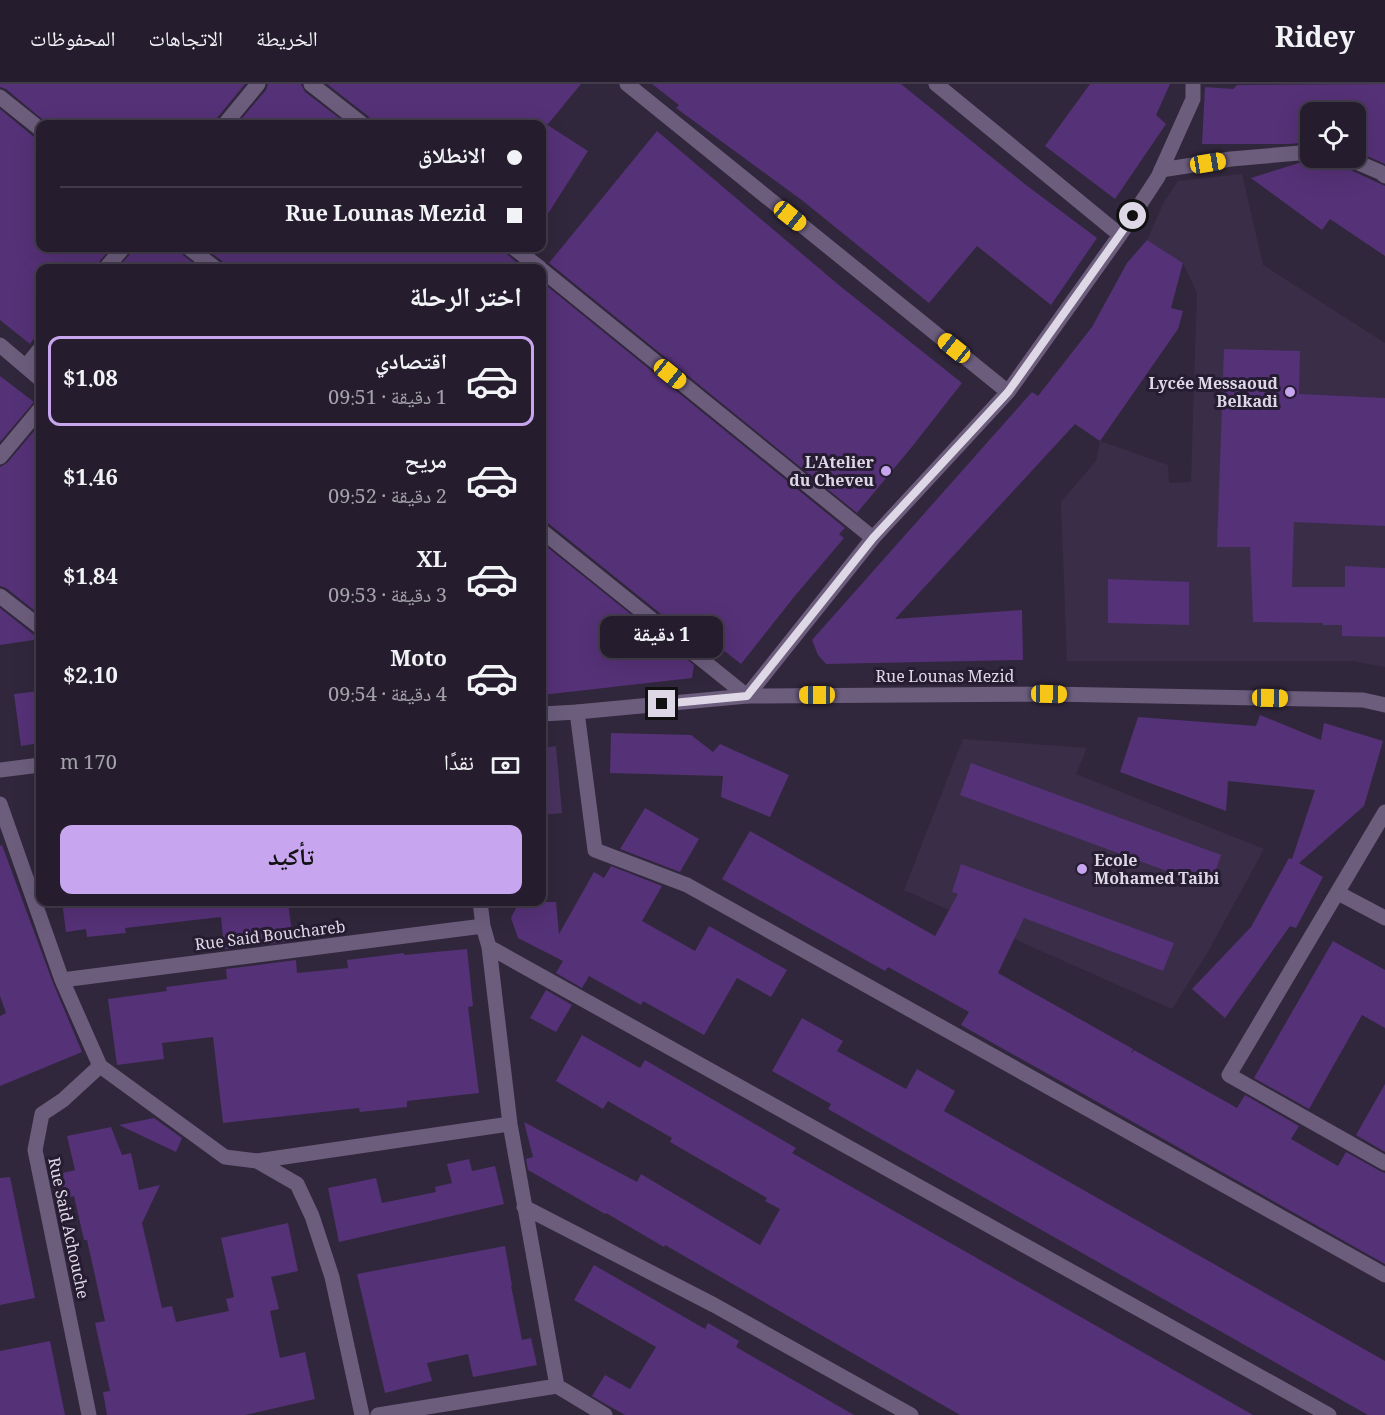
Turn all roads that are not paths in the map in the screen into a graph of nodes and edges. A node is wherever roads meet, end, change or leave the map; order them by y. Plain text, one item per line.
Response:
1 (258, 84) edge
2 (311, 84) edge
3 (627, 84) edge
4 (936, 84) edge
5 (1193, 84) edge
6 (0, 97) edge
7 (228, 120) edge
8 (357, 120) edge
9 (36, 126) edge
10 (1300, 153) edge
11 (1366, 166) edge
12 (1161, 170) junction
13 (1385, 176) edge
14 (1120, 235) junction
15 (120, 252) edge
16 (194, 252) edge
17 (519, 252) edge
18 (109, 264) edge
19 (210, 264) edge
20 (535, 264) edge
21 (546, 273) edge
22 (0, 345) edge
23 (36, 354) edge
24 (26, 366) junction
25 (36, 375) edge
26 (1008, 392) junction
27 (36, 414) edge
28 (0, 457) edge
29 (546, 534) edge
30 (873, 538) junction
31 (0, 596) edge
32 (36, 624) edge
33 (747, 696) junction
34 (1385, 705) edge
35 (577, 712) junction
36 (546, 714) edge
37 (36, 766) edge
38 (0, 770) edge
39 (0, 804) edge
40 (1385, 812) edge
41 (1338, 893) junction
42 (480, 906) edge
43 (1385, 918) edge
44 (483, 926) junction
45 (489, 947) junction
46 (62, 980) junction
47 (100, 1066) junction
48 (510, 1124) junction
49 (257, 1161) junction
50 (1385, 1163) edge
51 (524, 1207) junction
52 (1385, 1275) edge
53 (557, 1386) junction
54 (89, 1415) edge
55 (362, 1415) edge
56 (378, 1415) edge
57 (605, 1415) edge
58 (911, 1415) edge
59 (1329, 1415) edge

1 - 7 street
2 - 8 street
3 - 26 street
4 - 14 street
5 - 12 street
6 - 9 street
10 - 12 street
11 - 13 street
12 - 14 street
14 - 26 street
15 - 18 street
16 - 19 street
17 - 20 street
21 - 30 street
22 - 24 street
23 - 24 street
24 - 25 street
26 - 30 street
27 - 28 street
29 - 33 street
30 - 33 street
31 - 32 street
33 - 34 street, Rue Lounas Mezid
33 - 35 street, Rue Lounas Mezid
35 - 36 street, Rue Lounas Mezid
35 - 52 street
37 - 38 street
39 - 46 street
40 - 41 street
41 - 43 street
41 - 50 street
42 - 44 street
44 - 45 street
44 - 46 street, Rue Said Bouchareb
45 - 48 street
45 - 59 street
46 - 47 street
47 - 49 street
47 - 54 street, Rue Said Achouche
48 - 49 street
48 - 51 street
49 - 55 street
51 - 53 street
51 - 58 street
53 - 56 street
53 - 57 street

